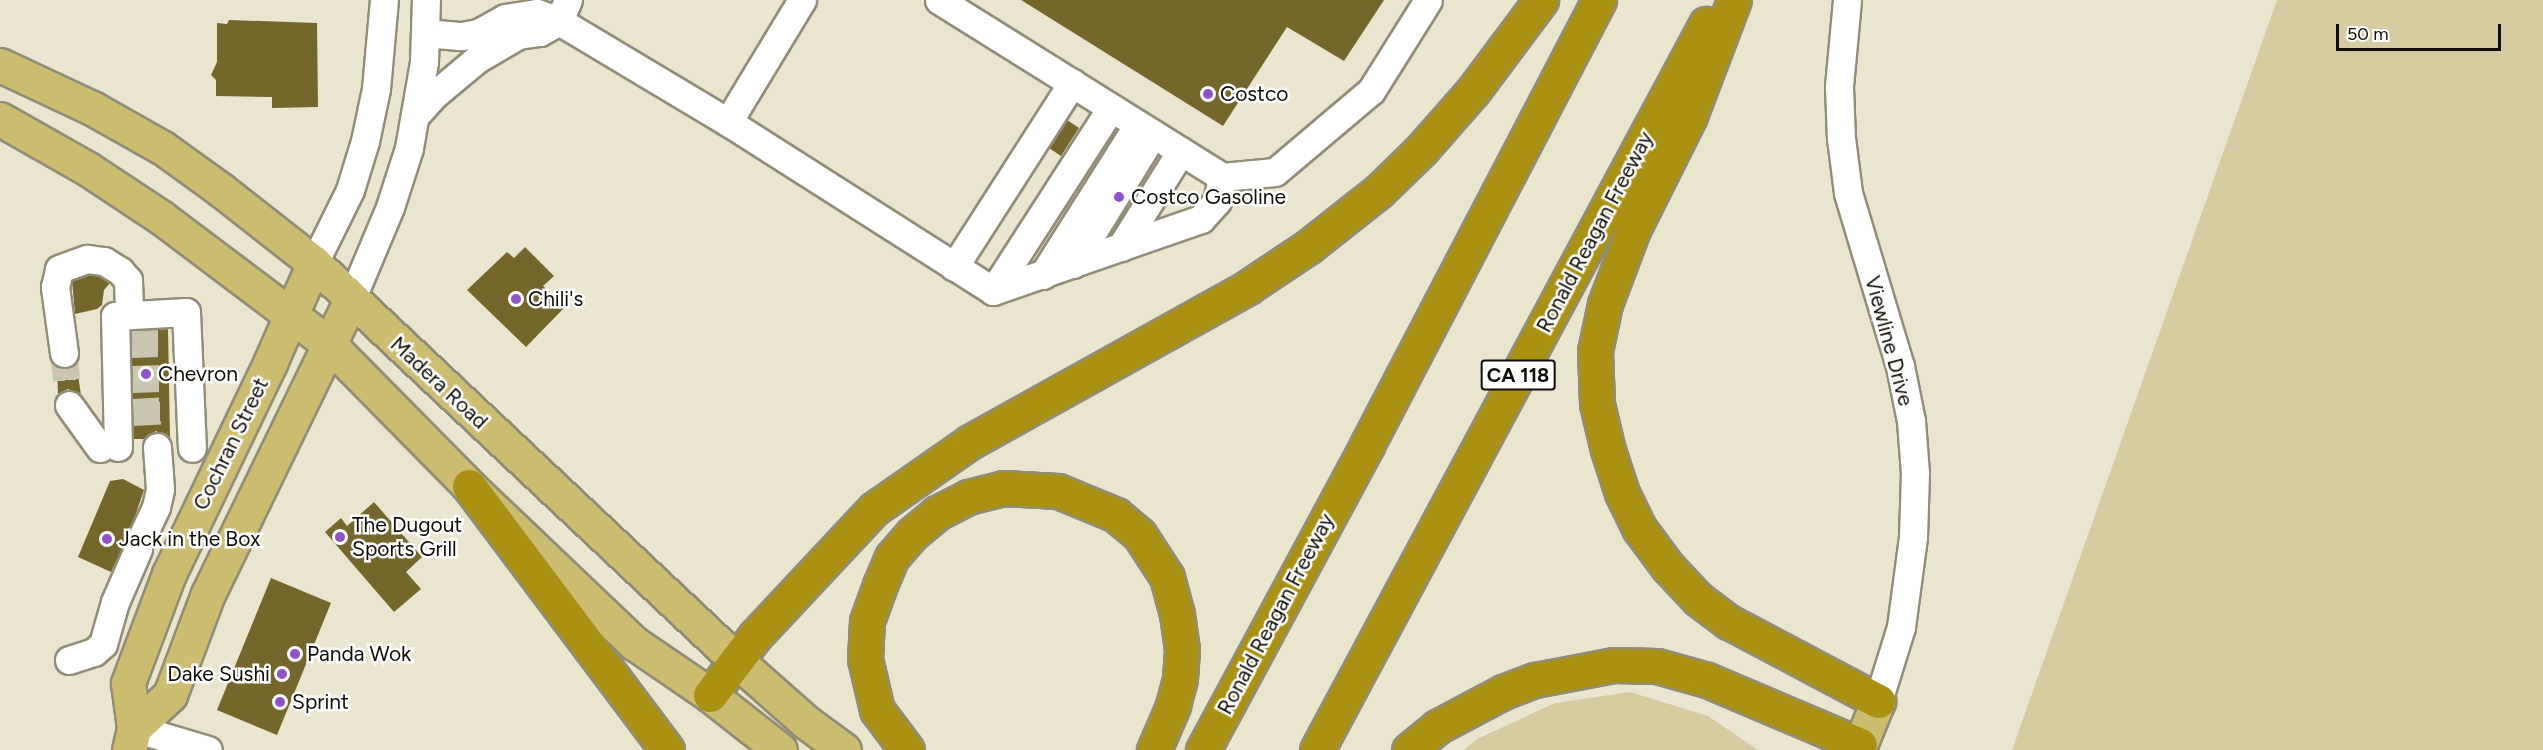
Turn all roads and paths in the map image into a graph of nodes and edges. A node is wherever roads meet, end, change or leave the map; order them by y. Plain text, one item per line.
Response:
1 (384, 0) edge
2 (426, 0) edge
3 (802, 0) edge
4 (939, 0) edge
5 (1428, 0) edge
6 (1541, 0) edge
7 (1599, 0) edge
8 (1719, 0) edge
9 (1734, 0) edge
10 (1847, 0) edge
11 (564, 10) edge
12 (425, 33) junction
13 (10, 69) edge
14 (415, 116) junction
15 (1132, 121) junction
16 (728, 122) junction
17 (10, 123) edge
18 (1222, 177) junction
19 (1130, 244) junction
20 (1082, 261) junction
21 (314, 263) junction
22 (974, 279) junction
23 (1032, 279) junction
24 (351, 300) junction
25 (129, 315) junction
26 (292, 315) junction
27 (329, 344) junction
28 (64, 353) tunnel mouth
29 (69, 405) tunnel mouth
30 (157, 447) dead end
31 (192, 448) dead end
32 (469, 486) junction
33 (69, 660) dead end
34 (736, 660) junction
35 (710, 695) junction
36 (1878, 701) junction
37 (132, 739) edge
38 (1859, 748) edge
39 (207, 750) edge
40 (667, 750) edge
41 (780, 750) edge
42 (844, 750) edge
43 (907, 750) edge
44 (1154, 750) edge
45 (1203, 750) edge
46 (1317, 750) edge
47 (1409, 750) edge

1 - 21 street
2 - 12 street
3 - 16 street
4 - 15 street
5 - 18 street
6 - 34 highway
7 - 45 highway, Ronald Reagan Freeway
8 - 46 highway, Ronald Reagan Freeway / CA 118
9 - 36 highway
10 - 36 street, Viewline Drive
11 - 12 street
11 - 14 street
11 - 16 street
12 - 14 street
13 - 21 main road, Madera Road
14 - 24 street
15 - 18 street
15 - 19 street
15 - 20 street
15 - 22 street
15 - 22 street
15 - 23 street
16 - 22 street
17 - 26 main road
18 - 19 street
19 - 20 street
20 - 23 street
21 - 24 main road, Madera Road
21 - 26 main road, Cochran Street
22 - 23 street
24 - 27 main road
24 - 34 main road, Madera Road
25 - 28 street
25 - 29 street
25 - 31 street
26 - 27 main road
26 - 37 main road, Cochran Street
27 - 32 main road
27 - 37 main road
30 - 33 street
32 - 35 main road
32 - 40 highway
34 - 35 highway
34 - 42 main road, Madera Road
35 - 41 main road
36 - 38 main road, Viewline Drive
37 - 39 street
38 - 47 highway
43 - 44 highway

